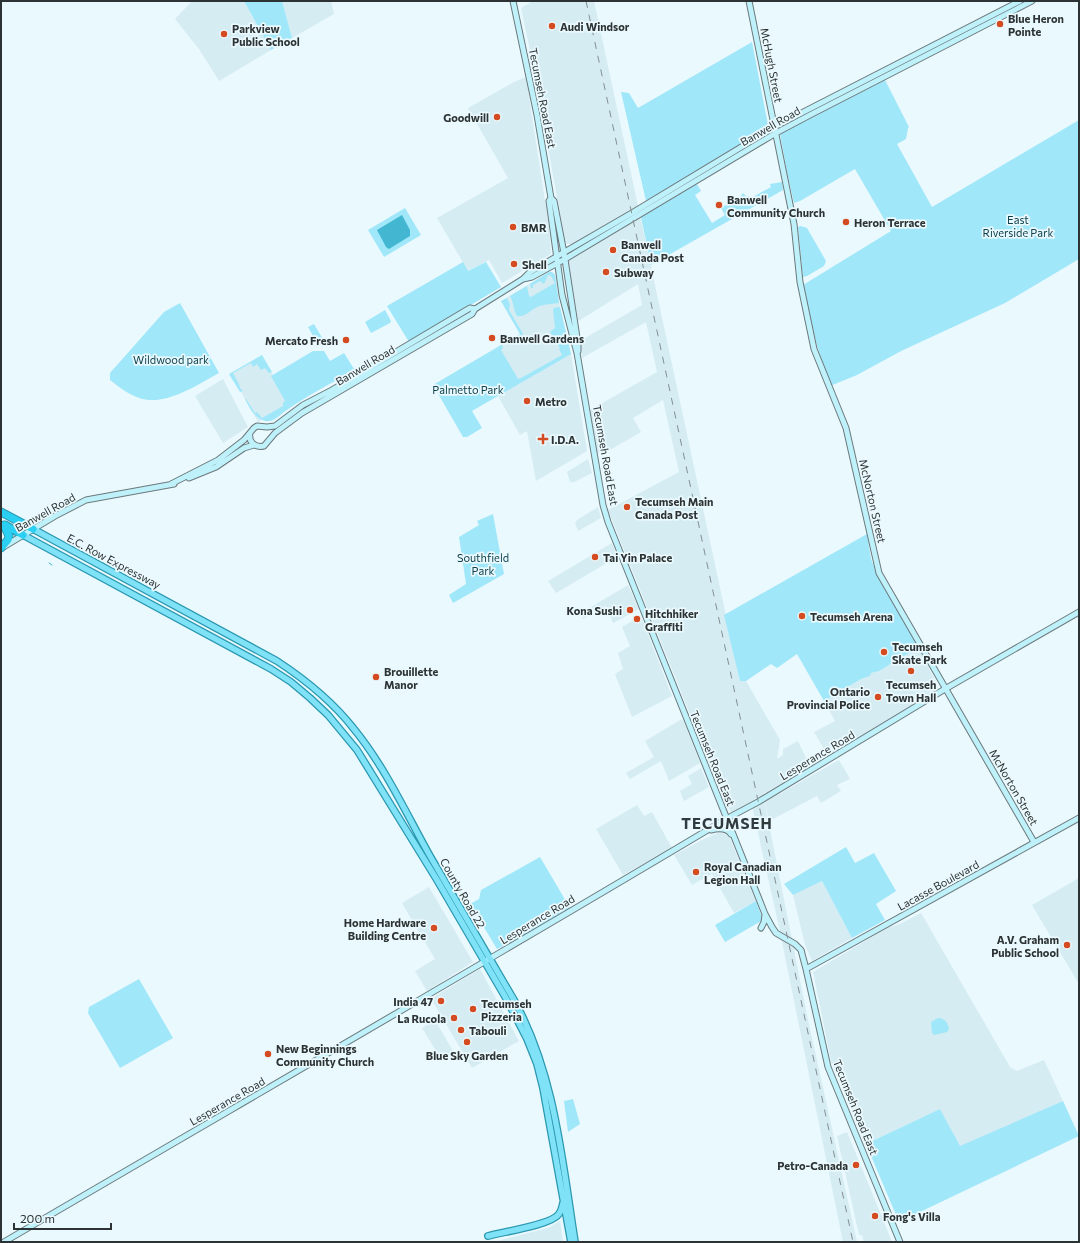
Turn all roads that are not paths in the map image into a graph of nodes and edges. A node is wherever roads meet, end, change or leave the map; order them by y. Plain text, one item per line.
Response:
1 (513, 1) edge
2 (749, 1) edge
3 (1020, 1) edge
4 (1032, 1) edge
5 (774, 127) junction
6 (776, 133) junction
7 (551, 198) junction
8 (564, 252) junction
9 (557, 256) junction
10 (565, 259) junction
11 (557, 263) junction
12 (523, 279) junction
13 (475, 309) junction
14 (577, 353) junction
15 (264, 427) junction
16 (250, 433) junction
17 (269, 442) junction
18 (254, 445) junction
19 (171, 484) junction
20 (1, 512) edge
21 (3, 524) edge
22 (33, 530) junction
23 (23, 535) junction
24 (1, 548) edge
25 (1079, 612) edge
26 (217, 628) joint
27 (207, 634) joint
28 (946, 689) junction
29 (1079, 818) edge
30 (726, 819) junction
31 (708, 830) junction
32 (735, 839) junction
33 (1034, 842) junction
34 (765, 914) junction
35 (761, 928) dead end
36 (488, 960) junction
37 (806, 969) junction
38 (564, 1199) junction
39 (488, 1236) dead end
40 (4, 1242) edge
41 (570, 1242) edge
42 (575, 1242) edge
43 (900, 1242) edge

1 - 7 main road, Tecumseh Road East
2 - 5 main road, McHugh Street
3 - 5 main road, Banwell Road
4 - 6 main road, Banwell Road
5 - 6 main road, McHugh Street
5 - 8 main road, Banwell Road
6 - 10 main road, Banwell Road
6 - 28 main road, McNorton Street
7 - 8 main road, Tecumseh Road East
7 - 9 main road, Tecumseh Road East
8 - 9 main road, Banwell Road
8 - 10 main road, Tecumseh Road East
9 - 11 main road, Tecumseh Road East
9 - 12 main road, Banwell Road
10 - 11 main road, Banwell Road
10 - 14 main road, Tecumseh Road East
11 - 12 main road, Banwell Road
11 - 14 main road, Tecumseh Road East
12 - 13 main road, Banwell Road
13 - 15 main road, Banwell Road
13 - 17 main road, Banwell Road
14 - 30 main road, Tecumseh Road East
15 - 16 main road
15 - 17 main road
16 - 18 main road
16 - 19 main road, Banwell Road
17 - 18 main road
18 - 19 main road, Banwell Road
19 - 22 main road, Banwell Road
20 - 22 highway, E.C. Row Expressway
21 - 23 highway, E.C. Row Expressway
21 - 24 highway
22 - 23 main road, Banwell Road
22 - 26 main road, E.C. Row Expressway
23 - 24 main road, Banwell Road
23 - 27 main road, E.C. Row Expressway
25 - 28 main road, Lesperance Road
26 - 36 main road, County Road 22
27 - 36 main road, County Road 22
28 - 30 main road, Lesperance Road
28 - 33 main road, McNorton Street
29 - 33 main road, Lacasse Boulevard
30 - 31 main road, Lesperance Road
30 - 32 main road, Tecumseh Road East
31 - 32 main road
31 - 36 main road, Lesperance Road
32 - 34 main road, Tecumseh Road East
33 - 37 main road, Lacasse Boulevard
34 - 35 main road
34 - 37 main road, Tecumseh Road East
36 - 38 main road, County Road 22
36 - 40 main road, Lesperance Road
36 - 42 main road, County Road 22
37 - 43 main road, Tecumseh Road East
38 - 39 main road
38 - 41 main road, County Road 22

